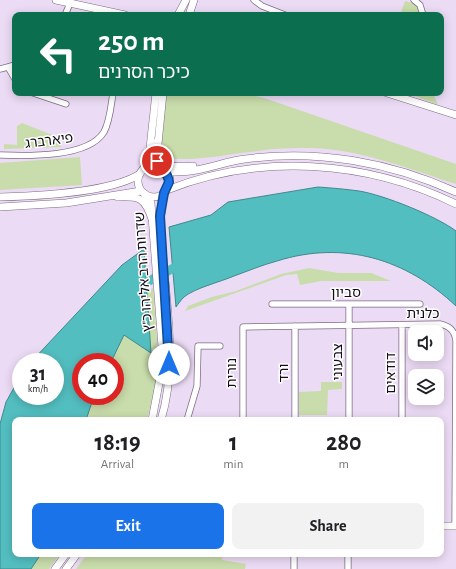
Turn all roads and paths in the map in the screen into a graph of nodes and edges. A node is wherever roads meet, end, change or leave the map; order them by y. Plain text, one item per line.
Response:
1 (56, 0) edge
2 (186, 0) edge
3 (194, 0) edge
4 (254, 0) edge
5 (414, 0) edge
6 (71, 2) edge
7 (66, 12) edge
8 (113, 12) edge
9 (180, 12) edge
10 (190, 12) edge
11 (277, 12) edge
12 (422, 12) edge
13 (12, 66) edge
14 (8, 67) junction
15 (0, 69) edge
16 (12, 74) edge
17 (42, 96) edge
18 (112, 96) edge
19 (156, 96) edge
20 (163, 96) edge
21 (396, 96) edge
22 (66, 104) dead end
23 (456, 115) edge
24 (157, 142) junction
25 (0, 155) edge
26 (221, 163) junction
27 (162, 168) junction
28 (141, 172) junction
29 (143, 192) junction
30 (165, 192) junction
31 (456, 192) edge
32 (0, 197) edge
33 (88, 199) junction
34 (456, 204) edge
35 (0, 207) edge
36 (152, 221) junction
37 (272, 304) dead end
38 (349, 304) junction
39 (420, 304) dead end
40 (402, 325) junction
41 (295, 326) junction
42 (349, 326) junction
43 (243, 327) joint
44 (220, 346) dead end
45 (153, 417) edge
46 (162, 417) edge
47 (188, 417) edge
48 (243, 417) edge
49 (295, 417) edge
50 (349, 417) edge
51 (402, 417) edge
52 (455, 476) edge
53 (444, 526) edge
54 (455, 526) edge
55 (64, 557) edge
56 (75, 557) edge
57 (294, 557) edge
58 (348, 557) edge
59 (55, 569) edge
60 (66, 569) edge
61 (294, 569) edge
62 (348, 569) edge

1 - 6 main road
2 - 9 main road
3 - 10 main road
4 - 11 street
5 - 12 street
6 - 7 street
6 - 8 main road
13 - 14 street
14 - 15 street
14 - 16 street
17 - 22 street
18 - 25 street, פיארברג
19 - 28 main road
20 - 24 main road
21 - 23 main road
24 - 26 main road
24 - 27 main road
26 - 27 main road
26 - 31 main road
27 - 28 main road
27 - 30 main road
28 - 29 main road
28 - 32 main road
29 - 30 main road
29 - 33 main road
29 - 36 main road, שדרות הרב אליהו כ"ץ
30 - 34 main road
30 - 46 main road, שדרות הרב אליהו כ"ץ
33 - 35 main road
33 - 36 main road
36 - 45 main road, שדרות הרב אליהו כ"ץ
37 - 38 street, סביון
38 - 39 street, סביון
38 - 42 street, צבעוני
40 - 42 street, כלנית
40 - 51 street, דודאים
40 - 52 street, כלנית
41 - 42 street, כלנית
41 - 43 street, כלנית
41 - 49 street, ורד
42 - 50 street, צבעוני
43 - 48 street, נורית
44 - 47 street
52 - 54 street, כלנית
53 - 54 main road
55 - 59 main road
56 - 60 main road
57 - 61 street
58 - 62 street

